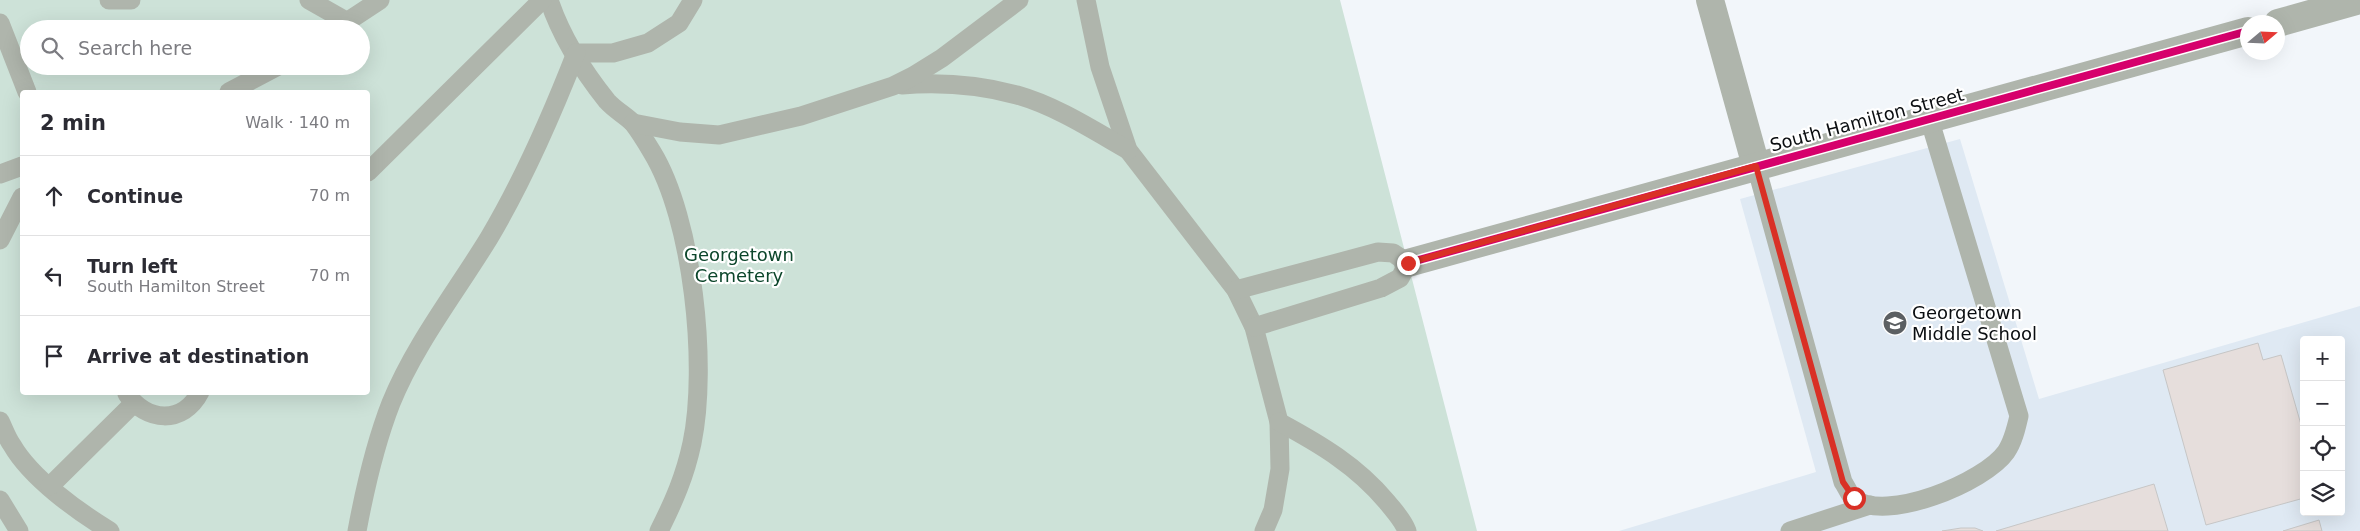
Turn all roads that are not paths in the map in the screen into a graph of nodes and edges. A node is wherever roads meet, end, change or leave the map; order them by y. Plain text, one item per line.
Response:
1 (109, 0) edge
2 (131, 0) edge
3 (309, 0) edge
4 (380, 0) edge
5 (542, 0) edge
6 (549, 0) edge
7 (693, 0) edge
8 (1019, 0) edge
9 (1086, 0) edge
10 (1710, 0) edge
11 (2360, 0) edge
12 (335, 20) edge
13 (349, 20) edge
14 (2285, 20) edge
15 (0, 23) edge
16 (2240, 33) edge
17 (576, 53) junction
18 (20, 74) edge
19 (20, 75) edge
20 (261, 75) edge
21 (893, 86) junction
22 (26, 90) edge
23 (233, 90) edge
24 (1929, 118) junction
25 (633, 123) junction
26 (1128, 150) junction
27 (1756, 166) junction
28 (20, 167) edge
29 (370, 170) edge
30 (0, 174) edge
31 (20, 201) edge
32 (0, 240) edge
33 (1408, 263) junction
34 (1236, 290) junction
35 (1254, 327) junction
36 (198, 395) edge
37 (130, 398) edge
38 (0, 421) edge
39 (1279, 422) junction
40 (6, 452) edge
41 (50, 486) junction
42 (0, 500) edge
43 (1870, 505) junction
44 (20, 531) edge
45 (110, 531) edge
46 (357, 531) edge
47 (659, 531) edge
48 (1264, 531) edge
49 (1407, 531) edge
50 (1790, 531) edge

1 - 2 lane
3 - 12 lane
4 - 13 lane
5 - 29 lane
6 - 17 lane
7 - 17 lane
8 - 21 lane
9 - 26 lane
10 - 27 street
11 - 14 street
15 - 18 lane
16 - 24 street, South Hamilton Street
17 - 25 lane
17 - 46 lane
19 - 22 lane
20 - 23 lane
21 - 25 lane
21 - 26 lane
24 - 27 street, South Hamilton Street
24 - 43 lane
25 - 47 lane
26 - 34 lane
27 - 33 street, South Hamilton Street
27 - 43 lane
28 - 30 lane
31 - 32 lane
33 - 34 lane
33 - 35 lane
34 - 35 lane
35 - 39 lane
36 - 37 lane
37 - 41 lane
38 - 40 lane
39 - 48 lane
39 - 49 lane
40 - 41 lane
41 - 45 lane
42 - 44 lane
43 - 50 lane

